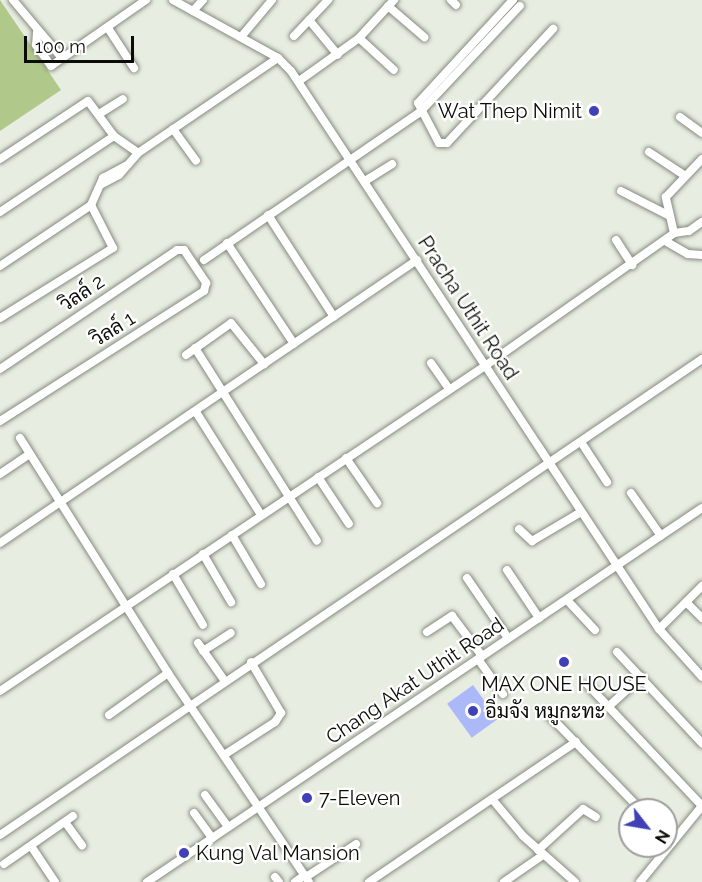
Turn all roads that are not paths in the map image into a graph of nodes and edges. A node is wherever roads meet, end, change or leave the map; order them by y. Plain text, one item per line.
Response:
1 (14, 0) edge
2 (146, 0) edge
3 (173, 0) edge
4 (203, 0) edge
5 (272, 0) edge
6 (328, 0) edge
7 (513, 0) edge
8 (391, 3) edge
9 (520, 6) dead end
10 (193, 11) junction
11 (309, 20) junction
12 (108, 28) junction
13 (553, 29) dead end
14 (37, 32) junction
15 (294, 36) dead end
16 (241, 37) junction
17 (424, 37) dead end
18 (358, 38) junction
19 (338, 55) junction
20 (62, 58) junction
21 (278, 58) junction
22 (134, 68) dead end
23 (394, 70) dead end
24 (302, 79) junction
25 (123, 99) dead end
26 (419, 112) junction
27 (99, 114) junction
28 (680, 117) dead end
29 (173, 129) junction
30 (702, 134) edge
31 (114, 136) junction
32 (138, 153) junction
33 (649, 153) dead end
34 (351, 158) junction
35 (0, 159) edge
36 (702, 159) edge
37 (196, 161) dead end
38 (392, 164) dead end
39 (684, 175) junction
40 (365, 181) junction
41 (621, 191) dead end
42 (91, 205) junction
43 (0, 212) edge
44 (268, 215) junction
45 (668, 215) junction
46 (702, 222) edge
47 (674, 233) junction
48 (616, 240) dead end
49 (667, 242) junction
50 (227, 243) junction
51 (184, 250) joint
52 (702, 255) edge
53 (204, 260) dead end
54 (417, 260) junction
55 (632, 265) junction
56 (0, 266) edge
57 (334, 317) junction
58 (0, 318) edge
59 (294, 344) junction
60 (195, 348) junction
61 (186, 355) dead end
62 (702, 359) edge
63 (431, 363) dead end
64 (264, 364) junction
65 (485, 366) junction
66 (0, 369) edge
67 (449, 389) junction
68 (226, 392) junction
69 (196, 411) junction
70 (0, 421) edge
71 (20, 438) dead end
72 (581, 442) junction
73 (30, 454) junction
74 (346, 458) junction
75 (550, 464) junction
76 (0, 474) edge
77 (318, 477) junction
78 (607, 482) dead end
79 (631, 493) dead end
80 (290, 495) junction
81 (63, 501) junction
82 (377, 502) dead end
83 (702, 508) edge
84 (581, 512) junction
85 (261, 515) junction
86 (349, 524) dead end
87 (519, 530) dead end
88 (232, 535) junction
89 (661, 536) junction
90 (316, 542) dead end
91 (0, 543) edge
92 (203, 554) junction
93 (619, 566) junction
94 (507, 570) dead end
95 (173, 574) junction
96 (467, 578) dead end
97 (261, 584) dead end
98 (702, 586) edge
99 (567, 600) junction
100 (231, 602) dead end
101 (686, 602) junction
102 (126, 606) junction
103 (539, 618) junction
104 (702, 618) edge
105 (203, 625) dead end
106 (659, 629) junction
107 (594, 630) dead end
108 (427, 632) dead end
109 (231, 633) dead end
110 (508, 638) junction
111 (198, 644) dead end
112 (203, 651) junction
113 (617, 652) dead end
114 (480, 658) junction
115 (251, 662) junction
116 (168, 673) junction
117 (702, 677) edge
118 (641, 678) junction
119 (224, 680) junction
120 (588, 685) dead end
121 (0, 691) edge
122 (503, 694) dead end
123 (190, 703) junction
124 (608, 707) junction
125 (547, 713) dead end
126 (108, 715) dead end
127 (576, 742) junction
128 (702, 743) edge
129 (224, 755) junction
130 (205, 795) dead end
131 (630, 798) edge
132 (492, 799) junction
133 (702, 806) edge
134 (258, 807) junction
135 (194, 813) dead end
136 (73, 816) dead end
137 (596, 818) dead end
138 (65, 822) junction
139 (228, 827) junction
140 (0, 836) edge
141 (212, 838) junction
142 (356, 844) dead end
143 (81, 845) dead end
144 (31, 846) junction
145 (540, 852) junction
146 (4, 864) dead end
147 (307, 878) edge
148 (572, 881) edge
149 (55, 882) edge
150 (147, 882) edge
151 (295, 882) edge
152 (369, 882) edge
153 (504, 882) edge
154 (640, 882) edge

1 - 14 street
2 - 12 street
3 - 10 street, Pracha Uthit Road
4 - 10 street
5 - 16 street
6 - 11 street
7 - 26 street
8 - 17 street
8 - 18 street
9 - 26 street
10 - 16 street, Pracha Uthit Road
11 - 15 street
11 - 19 street
12 - 20 street
12 - 22 street
13 - 26 street
14 - 20 street
14 - 20 street
16 - 21 street, Pracha Uthit Road
18 - 19 street
18 - 23 street
19 - 24 street
21 - 24 street, Pracha Uthit Road
21 - 29 street
24 - 34 street, Pracha Uthit Road
25 - 27 street
26 - 34 street
27 - 31 street
27 - 35 street
28 - 30 street
29 - 32 street
29 - 37 street
31 - 32 street
31 - 43 street
32 - 42 street
33 - 39 street
34 - 40 street, Pracha Uthit Road
34 - 44 street
36 - 39 street
38 - 40 street
39 - 45 street
40 - 54 street, Pracha Uthit Road
41 - 45 street
42 - 56 street
42 - 58 street
44 - 50 street
44 - 57 street
45 - 47 street
46 - 47 street
47 - 49 street
48 - 55 street
49 - 52 street
49 - 55 street
50 - 53 street
50 - 59 street
51 - 66 street, วิลล์ 2
51 - 70 street, วิลล์ 1
54 - 57 street
54 - 65 street, Pracha Uthit Road
55 - 65 street
57 - 59 street
59 - 64 street
60 - 61 street
60 - 64 street
60 - 68 street
62 - 72 street
63 - 67 street
64 - 68 street
65 - 67 street
65 - 75 street, Pracha Uthit Road
67 - 74 street
68 - 69 street
68 - 80 street
69 - 81 street
69 - 85 street
71 - 73 street
72 - 75 street
72 - 78 street
73 - 76 street
73 - 81 street
74 - 77 street
74 - 82 street
75 - 84 street, Pracha Uthit Road
75 - 115 street
77 - 80 street
77 - 86 street
79 - 89 street
80 - 85 street
80 - 90 street
81 - 91 street
81 - 102 street
83 - 89 street, Chang Akat Uthit Road
84 - 87 street
84 - 93 street, Pracha Uthit Road
85 - 88 street
88 - 92 street
88 - 97 street
89 - 93 street, Chang Akat Uthit Road
92 - 95 street
92 - 100 street
93 - 99 street, Chang Akat Uthit Road
93 - 106 street, Pracha Uthit Road
94 - 103 street
95 - 102 street
95 - 105 street
96 - 110 street
98 - 101 street
99 - 103 street, Chang Akat Uthit Road
99 - 107 street
101 - 104 street
101 - 106 street
102 - 116 street
102 - 121 street
103 - 110 street, Chang Akat Uthit Road
106 - 117 street, Pracha Uthit Road
108 - 114 street
109 - 112 street
110 - 114 street, Chang Akat Uthit Road
111 - 112 street
112 - 119 street
113 - 118 street
114 - 122 street
114 - 134 street, Chang Akat Uthit Road
115 - 119 street
115 - 129 street
116 - 123 street
116 - 126 street
118 - 124 street
118 - 128 street
119 - 123 street
120 - 124 street
123 - 129 street
123 - 140 street
124 - 133 street
125 - 127 street
127 - 131 street
127 - 132 street
129 - 134 street
130 - 139 street
132 - 145 street
132 - 152 street
133 - 154 street
134 - 139 street, Chang Akat Uthit Road
134 - 147 street
135 - 141 street
136 - 138 street
137 - 145 street
138 - 143 street
138 - 144 street
139 - 141 street, Chang Akat Uthit Road
141 - 150 street, Chang Akat Uthit Road
142 - 147 street
144 - 146 street
144 - 149 street
145 - 148 street
145 - 153 street
147 - 151 street

